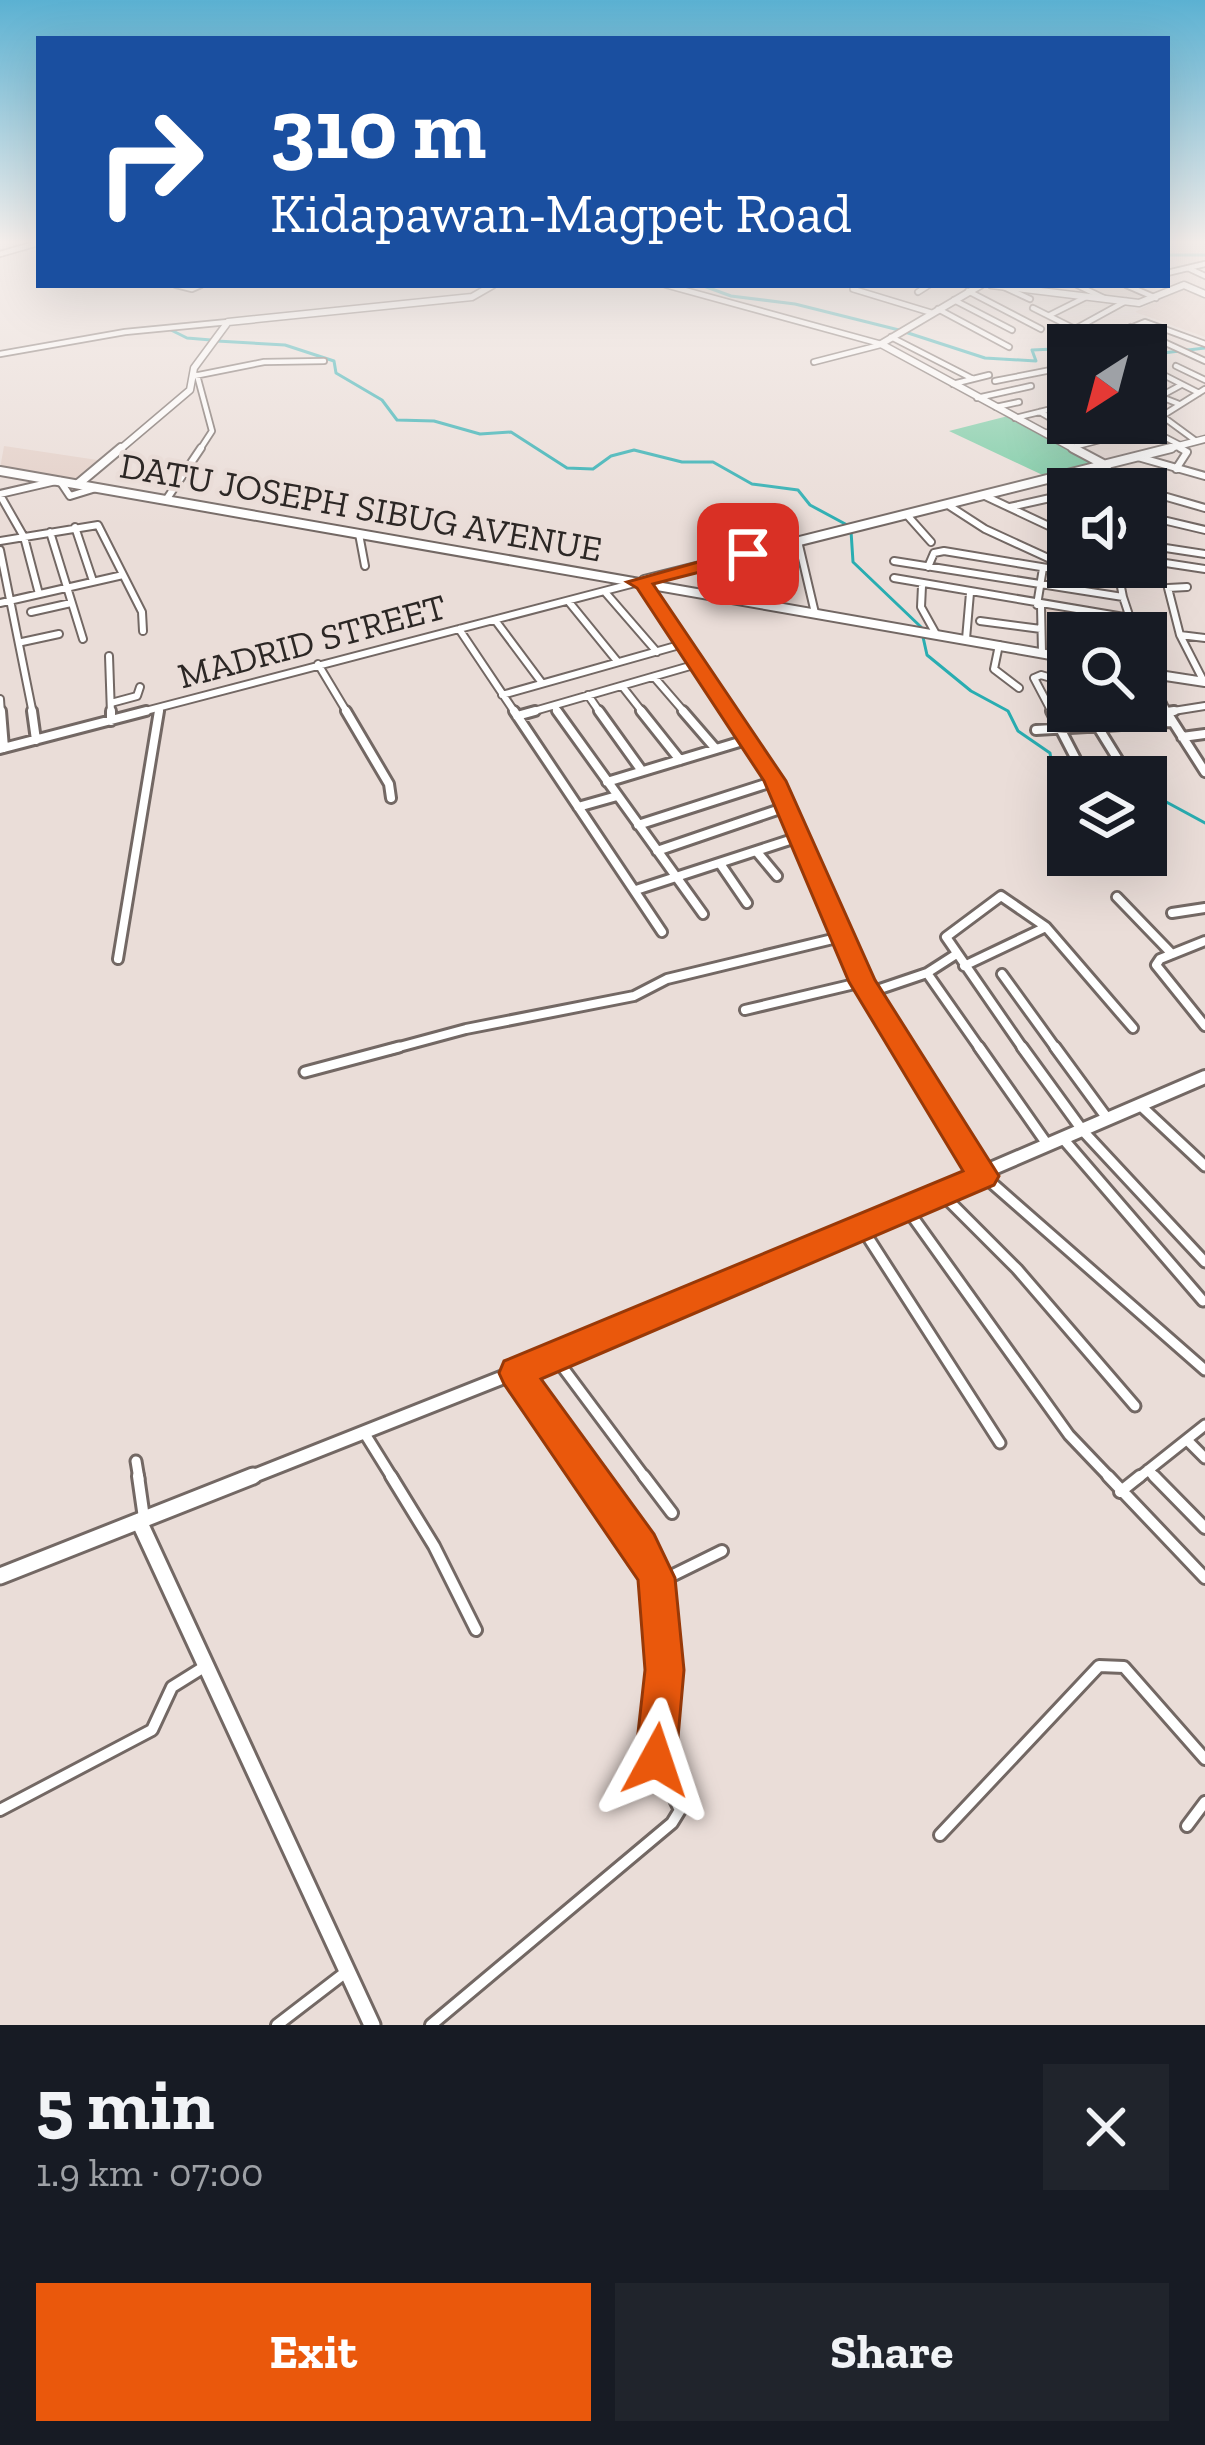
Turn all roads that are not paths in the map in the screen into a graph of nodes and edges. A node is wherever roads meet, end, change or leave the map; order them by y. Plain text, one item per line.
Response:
1 (892, 337) edge
2 (94, 338) edge
3 (218, 338) edge
4 (857, 338) edge
5 (893, 338) edge
6 (989, 338) edge
7 (881, 344) junction
8 (1167, 344) edge
9 (1009, 347) dead end
10 (0, 354) edge
11 (930, 355) junction
12 (324, 361) dead end
13 (910, 361) junction
14 (814, 362) dead end
15 (1205, 362) edge
16 (1176, 366) dead end
17 (1047, 371) edge
18 (1187, 371) junction
19 (194, 376) junction
20 (1167, 376) edge
21 (973, 379) junction
22 (1205, 380) edge
23 (952, 384) junction
24 (1183, 384) junction
25 (1031, 386) dead end
26 (1202, 391) edge
27 (1167, 393) edge
28 (976, 398) junction
29 (1167, 398) edge
30 (1018, 401) dead end
31 (1181, 404) junction
32 (994, 407) junction
33 (1047, 409) edge
34 (1038, 411) junction
35 (1167, 413) edge
36 (1047, 416) edge
37 (1015, 418) junction
38 (1167, 420) edge
39 (1178, 430) junction
40 (1045, 433) joint
41 (1167, 433) edge
42 (1167, 438) edge
43 (1201, 440) edge
44 (1085, 444) edge
45 (1179, 446) junction
46 (1073, 447) junction
47 (1138, 457) junction
48 (1105, 465) junction
49 (1107, 468) edge
50 (1176, 469) junction
51 (0, 471) edge
52 (1205, 476) edge
53 (58, 481) junction
54 (78, 484) junction
55 (98, 488) junction
56 (0, 495) edge
57 (986, 496) junction
58 (1167, 497) edge
59 (1047, 499) edge
60 (166, 500) junction
61 (947, 505) junction
62 (1008, 507) junction
63 (1205, 508) edge
64 (907, 515) junction
65 (12, 516) junction
66 (0, 519) edge
67 (1167, 521) edge
68 (1047, 525) edge
69 (75, 527) junction
70 (1205, 530) edge
71 (50, 532) junction
72 (359, 534) junction
73 (24, 537) junction
74 (798, 541) junction
75 (931, 542) dead end
76 (0, 546) edge
77 (1167, 548) edge
78 (1195, 552) junction
79 (1205, 554) edge
80 (1047, 558) edge
81 (895, 561) dead end
82 (1000, 561) junction
83 (1167, 563) edge
84 (365, 566) dead end
85 (928, 567) junction
86 (1043, 568) junction
87 (1195, 568) junction
88 (939, 569) junction
89 (1047, 569) edge
90 (1205, 569) edge
91 (123, 575) junction
92 (894, 578) dead end
93 (996, 578) junction
94 (93, 581) junction
95 (640, 583) junction
96 (922, 586) junction
97 (1040, 586) junction
98 (66, 587) junction
99 (934, 587) junction
100 (1187, 587) dead end
101 (1121, 588) edge
102 (605, 592) junction
103 (970, 592) junction
104 (39, 594) junction
105 (1123, 597) junction
106 (12, 600) junction
107 (569, 602) junction
108 (71, 603) junction
109 (0, 604) edge
110 (1039, 605) junction
111 (31, 612) dead end
112 (1088, 612) edge
113 (1128, 612) edge
114 (815, 613) junction
115 (495, 620) junction
116 (980, 621) dead end
117 (459, 629) junction
118 (1041, 629) junction
119 (143, 631) dead end
120 (59, 634) dead end
121 (936, 634) junction
122 (1180, 635) junction
123 (1205, 638) edge
124 (966, 639) junction
125 (83, 640) dead end
126 (22, 642) junction
127 (683, 644) junction
128 (1000, 645) junction
129 (657, 652) junction
130 (1042, 652) junction
131 (1047, 653) edge
132 (109, 656) dead end
133 (617, 661) junction
134 (318, 664) junction
135 (697, 664) junction
136 (653, 676) junction
137 (1167, 676) edge
138 (1047, 677) edge
139 (1204, 682) edge
140 (542, 683) junction
141 (622, 686) junction
142 (140, 687) dead end
143 (1019, 688) dead end
144 (502, 694) junction
145 (588, 695) junction
146 (0, 699) edge
147 (110, 703) junction
148 (1047, 703) edge
149 (554, 706) junction
150 (1205, 706) edge
151 (159, 710) junction
152 (1167, 712) edge
153 (1167, 714) edge
154 (517, 716) junction
155 (111, 722) junction
156 (1167, 722) edge
157 (1172, 722) junction
158 (1036, 730) dead end
159 (1047, 730) edge
160 (1205, 734) edge
161 (1182, 737) junction
162 (36, 740) junction
163 (746, 740) junction
164 (2, 749) edge
165 (716, 749) junction
166 (680, 760) junction
167 (1202, 763) edge
168 (643, 771) junction
169 (1205, 772) edge
170 (775, 781) junction
171 (607, 782) junction
172 (617, 796) junction
173 (392, 799) dead end
174 (578, 807) junction
175 (786, 807) junction
176 (638, 825) junction
177 (799, 837) junction
178 (657, 851) junction
179 (758, 852) junction
180 (721, 865) junction
181 (777, 876) dead end
182 (677, 878) junction
183 (636, 890) junction
184 (1117, 897) dead end
185 (748, 903) dead end
186 (1205, 908) edge
187 (1172, 913) dead end
188 (703, 914) dead end
189 (1046, 927) junction
190 (662, 932) dead end
191 (841, 938) junction
192 (1205, 941) edge
193 (1172, 954) junction
194 (955, 956) junction
195 (118, 959) dead end
196 (964, 966) junction
197 (928, 973) junction
198 (1002, 974) dead end
199 (865, 988) junction
200 (745, 1010) dead end
201 (1205, 1026) edge
202 (1132, 1028) dead end
203 (305, 1072) dead end
204 (1205, 1077) edge
205 (1140, 1105) junction
206 (1108, 1119) junction
207 (1083, 1131) junction
208 (1057, 1144) junction
209 (1205, 1166) edge
210 (984, 1176) junction
211 (941, 1193) junction
212 (907, 1209) junction
213 (862, 1228) junction
214 (1205, 1262) edge
215 (1203, 1301) edge
216 (555, 1357) junction
217 (1205, 1370) edge
218 (516, 1373) junction
219 (1136, 1406) dead end
220 (1205, 1425) edge
221 (364, 1433) junction
222 (1186, 1440) junction
223 (1000, 1443) dead end
224 (1205, 1458) edge
225 (136, 1461) dead end
226 (1148, 1470) junction
227 (1120, 1492) junction
228 (673, 1513) dead end
229 (142, 1520) junction
230 (1205, 1528) edge
231 (722, 1551) dead end
232 (0, 1576) edge
233 (1205, 1578) edge
234 (657, 1583) junction
235 (476, 1630) dead end
236 (205, 1666) junction
237 (1205, 1759) edge
238 (1205, 1802) edge
239 (0, 1810) edge
240 (1187, 1826) dead end
241 (940, 1835) dead end
242 (346, 1972) junction
243 (277, 2025) edge
244 (372, 2025) edge
245 (431, 2025) edge

1 - 7 street
2 - 10 street
3 - 19 street
4 - 7 street
5 - 11 street
6 - 9 street
7 - 13 street
7 - 14 street
8 - 15 street
11 - 13 street
11 - 21 street
12 - 19 street
13 - 23 street
15 - 18 street
16 - 18 street
17 - 21 street
18 - 22 street
19 - 54 street
19 - 60 street
20 - 24 street
21 - 23 street
23 - 28 street
24 - 26 street
24 - 27 street
25 - 28 street
26 - 31 street
28 - 32 street
29 - 31 street
30 - 32 street
31 - 35 street
32 - 37 street
33 - 34 street
34 - 36 street
34 - 37 street
37 - 40 street
38 - 39 street
39 - 41 street
39 - 43 street
40 - 46 street
42 - 45 street
43 - 45 street
44 - 46 street
45 - 47 street
45 - 50 street
46 - 48 street
47 - 48 street
47 - 50 street
48 - 49 street
48 - 57 street
50 - 52 street
51 - 53 street, DATU JOSEPH SIBUG AVENUE
53 - 54 street, DATU JOSEPH SIBUG AVENUE
53 - 55 street
53 - 56 street
54 - 55 street, DATU JOSEPH SIBUG AVENUE
55 - 60 street, DATU JOSEPH SIBUG AVENUE
56 - 65 street
57 - 61 street
57 - 62 street
58 - 63 street
59 - 62 street
60 - 72 street, DATU JOSEPH SIBUG AVENUE
61 - 64 street
61 - 80 street
62 - 68 street
64 - 74 street
64 - 75 street
65 - 66 street
65 - 73 street
67 - 70 street
69 - 71 street
69 - 91 street
69 - 94 street
71 - 73 street
71 - 98 street
72 - 84 street
72 - 95 street, DATU JOSEPH SIBUG AVENUE
73 - 76 street
73 - 104 street
74 - 95 street
74 - 114 street
76 - 106 street
77 - 78 street
78 - 79 street
78 - 87 street
81 - 85 street
82 - 85 street
82 - 86 street
82 - 93 street
83 - 87 street
85 - 88 street
86 - 89 street
86 - 97 street
87 - 90 street
88 - 93 street
88 - 99 street
91 - 94 street
91 - 119 street
92 - 96 street
93 - 97 street
94 - 98 street
95 - 102 street, MADRID STREET
95 - 114 street, DATU JOSEPH SIBUG AVENUE
95 - 127 street
96 - 99 street
96 - 121 street
97 - 105 street
97 - 110 street
98 - 104 street
98 - 108 street
99 - 103 street
100 - 122 street
101 - 105 street
102 - 107 street, MADRID STREET
102 - 129 street
103 - 110 street
103 - 124 street
104 - 106 street
105 - 113 street
106 - 109 street
106 - 126 street
107 - 115 street, MADRID STREET
107 - 133 street
108 - 111 street
108 - 125 street
110 - 112 street
110 - 118 street
114 - 121 street, DATU JOSEPH SIBUG AVENUE
115 - 117 street, MADRID STREET
115 - 140 street
116 - 118 street
117 - 134 street, MADRID STREET
117 - 144 street
118 - 130 street
120 - 126 street
121 - 124 street, DATU JOSEPH SIBUG AVENUE
122 - 123 street
122 - 139 street
124 - 128 street, DATU JOSEPH SIBUG AVENUE
126 - 162 street
127 - 129 street
127 - 135 street
128 - 130 street, DATU JOSEPH SIBUG AVENUE
128 - 143 street
129 - 133 street
130 - 131 street, DATU JOSEPH SIBUG AVENUE
132 - 147 street
133 - 140 street
134 - 151 street, MADRID STREET
134 - 173 street
135 - 136 street
135 - 163 street
136 - 141 street
136 - 165 street
137 - 139 street
138 - 148 street
140 - 144 street
141 - 145 street
141 - 166 street
142 - 147 street
144 - 154 street
145 - 149 street
145 - 168 street
146 - 164 street
147 - 155 street
149 - 154 street
149 - 171 street
150 - 152 street
151 - 155 street, MADRID STREET
151 - 195 street
153 - 157 street
154 - 174 street
155 - 162 street, MADRID STREET
156 - 157 street
157 - 161 street
158 - 159 street
160 - 161 street
161 - 167 street
162 - 164 street, MADRID STREET
163 - 165 street
163 - 170 street
165 - 166 street
166 - 168 street
167 - 169 street
168 - 171 street
170 - 175 street
170 - 176 street
171 - 172 street
172 - 174 street
172 - 176 street
174 - 183 street
175 - 177 street
175 - 178 street
176 - 178 street
177 - 179 street
177 - 191 street
178 - 182 street
179 - 180 street
179 - 181 street
180 - 182 street
180 - 185 street
182 - 183 street
182 - 188 street
183 - 190 street
184 - 193 street
186 - 187 street
189 - 194 street
189 - 196 street
189 - 202 street
191 - 199 street
191 - 203 street
192 - 193 street
193 - 201 street
194 - 196 street
194 - 197 street
196 - 207 street
197 - 199 street
197 - 208 street
198 - 206 street
199 - 200 street
199 - 210 street
204 - 205 street
205 - 206 street
205 - 209 street
206 - 207 street
207 - 208 street
207 - 214 street
208 - 210 street
208 - 215 street
210 - 211 street
210 - 217 street
211 - 212 street
211 - 219 street
212 - 213 street
212 - 227 street
213 - 216 street
213 - 223 street
216 - 218 street
216 - 228 street
218 - 221 street
218 - 234 street
220 - 222 street
221 - 229 street
221 - 235 street
222 - 224 street
222 - 226 street
225 - 229 street
226 - 227 street
226 - 230 street
227 - 233 street
229 - 232 street
229 - 236 street
231 - 234 street
234 - 245 street
236 - 239 street
236 - 242 street
237 - 241 street
238 - 240 street
242 - 243 street
242 - 244 street

